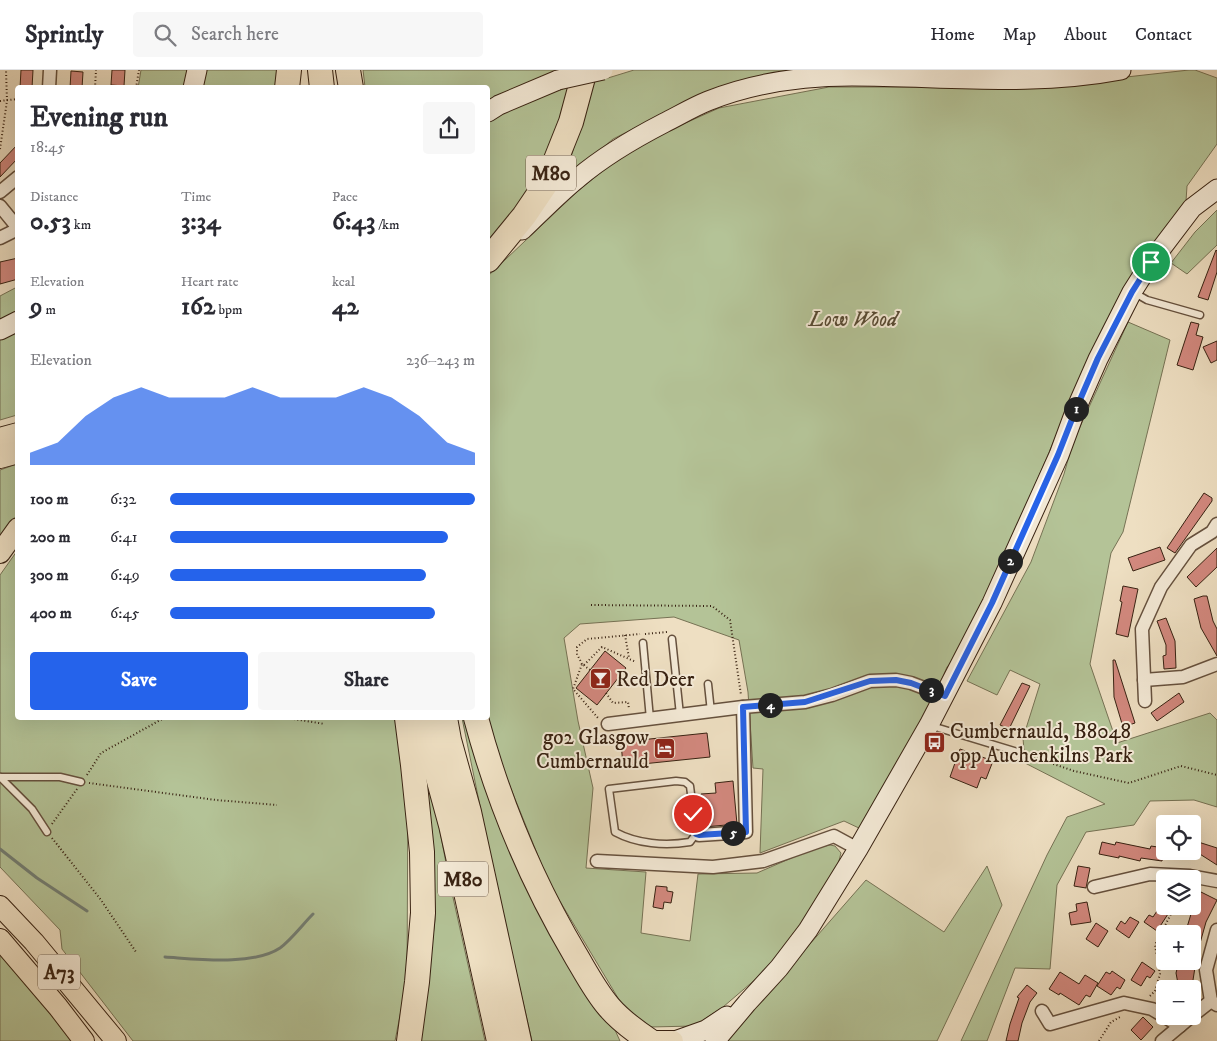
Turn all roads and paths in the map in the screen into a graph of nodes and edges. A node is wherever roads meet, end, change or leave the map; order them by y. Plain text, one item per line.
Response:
1 (6, 70) edge
2 (50, 70) edge
3 (96, 70) edge
4 (139, 70) edge
5 (197, 70) edge
6 (289, 70) edge
7 (320, 70) edge
8 (348, 70) edge
9 (585, 70) edge
10 (603, 70) edge
11 (1121, 70) edge
12 (49, 85) edge
13 (95, 85) edge
14 (136, 85) edge
15 (194, 85) edge
16 (287, 85) edge
17 (322, 85) edge
18 (350, 85) edge
19 (15, 99) edge
20 (7, 100) junction
21 (0, 101) edge
22 (490, 111) edge
23 (0, 149) edge
24 (1217, 177) edge
25 (15, 180) edge
26 (1217, 189) edge
27 (0, 192) edge
28 (1201, 200) junction
29 (0, 206) edge
30 (15, 225) edge
31 (15, 230) edge
32 (0, 238) edge
33 (490, 259) edge
34 (490, 260) edge
35 (1132, 292) junction
36 (1200, 315) dead end
37 (15, 322) edge
38 (0, 330) edge
39 (15, 434) edge
40 (0, 438) edge
41 (15, 454) edge
42 (0, 458) edge
43 (1217, 524) edge
44 (15, 532) edge
45 (0, 553) edge
46 (591, 605) dead end
47 (625, 635) junction
48 (672, 639) joint
49 (643, 643) dead end
50 (629, 658) junction
51 (1217, 664) edge
52 (583, 665) junction
53 (645, 666) junction
54 (590, 670) dead end
55 (1144, 680) junction
56 (708, 684) dead end
57 (606, 693) dead end
58 (945, 696) junction
59 (1145, 701) dead end
60 (743, 707) junction
61 (711, 712) junction
62 (680, 716) junction
63 (650, 719) junction
64 (160, 720) edge
65 (300, 720) edge
66 (407, 720) edge
67 (425, 720) edge
68 (445, 720) edge
69 (477, 720) edge
70 (630, 721) junction
71 (325, 724) dead end
72 (608, 724) joint
73 (929, 725) junction
74 (1021, 753) joint
75 (1217, 776) edge
76 (0, 777) edge
77 (81, 782) junction
78 (277, 805) dead end
79 (47, 832) junction
80 (698, 834) junction
81 (858, 849) junction
82 (597, 861) dead end
83 (1217, 881) edge
84 (1094, 887) dead end
85 (0, 906) edge
86 (1170, 915) edge
87 (1217, 930) edge
88 (0, 939) edge
89 (136, 952) dead end
90 (747, 1002) junction
91 (1214, 1003) edge
92 (1139, 1007) junction
93 (1042, 1011) dead end
94 (1201, 1011) edge
95 (1180, 1026) joint
96 (84, 1041) edge
97 (116, 1041) edge
98 (409, 1041) edge
99 (499, 1041) edge
100 (519, 1041) edge
101 (650, 1041) edge
102 (657, 1041) edge
103 (674, 1041) edge
104 (714, 1041) edge
105 (1099, 1041) edge
106 (1162, 1041) edge

1 - 20 path
2 - 12 street
3 - 13 path
4 - 14 path
5 - 15 main road
6 - 16 highway
7 - 17 highway
8 - 18 highway
9 - 33 highway, M80
10 - 22 main road, bridge
11 - 34 main road
19 - 20 path
20 - 21 path
20 - 23 path
24 - 28 main road
25 - 27 street
26 - 28 main road
28 - 35 main road
29 - 30 street
31 - 32 street
35 - 36 lane
35 - 58 main road
37 - 38 main road
39 - 40 main road
41 - 42 main road
43 - 55 street
44 - 45 main road
46 - 60 path
47 - 48 path
47 - 50 path
47 - 52 path
48 - 62 lane
49 - 53 lane
50 - 52 path
50 - 53 path
51 - 55 street
52 - 54 path
52 - 72 path
53 - 63 lane
55 - 59 street
56 - 61 lane
57 - 70 path
58 - 60 street
58 - 73 main road
60 - 61 street
60 - 80 street
61 - 62 street
62 - 63 street
63 - 70 street
64 - 77 path
65 - 71 path
66 - 98 highway
67 - 99 highway, M80
68 - 100 highway, M80
69 - 101 highway
70 - 72 street
73 - 74 lane
73 - 81 main road
74 - 75 path
76 - 77 lane
76 - 79 lane
77 - 78 path
77 - 79 path
79 - 89 path
80 - 80 lane
81 - 82 street
81 - 90 main road
83 - 84 street
85 - 97 main road, A73
86 - 92 path
87 - 91 street
88 - 96 main road, A73
90 - 103 main road
90 - 104 main road
91 - 94 street
92 - 93 street
92 - 95 street
92 - 105 path
95 - 106 street
102 - 103 main road

